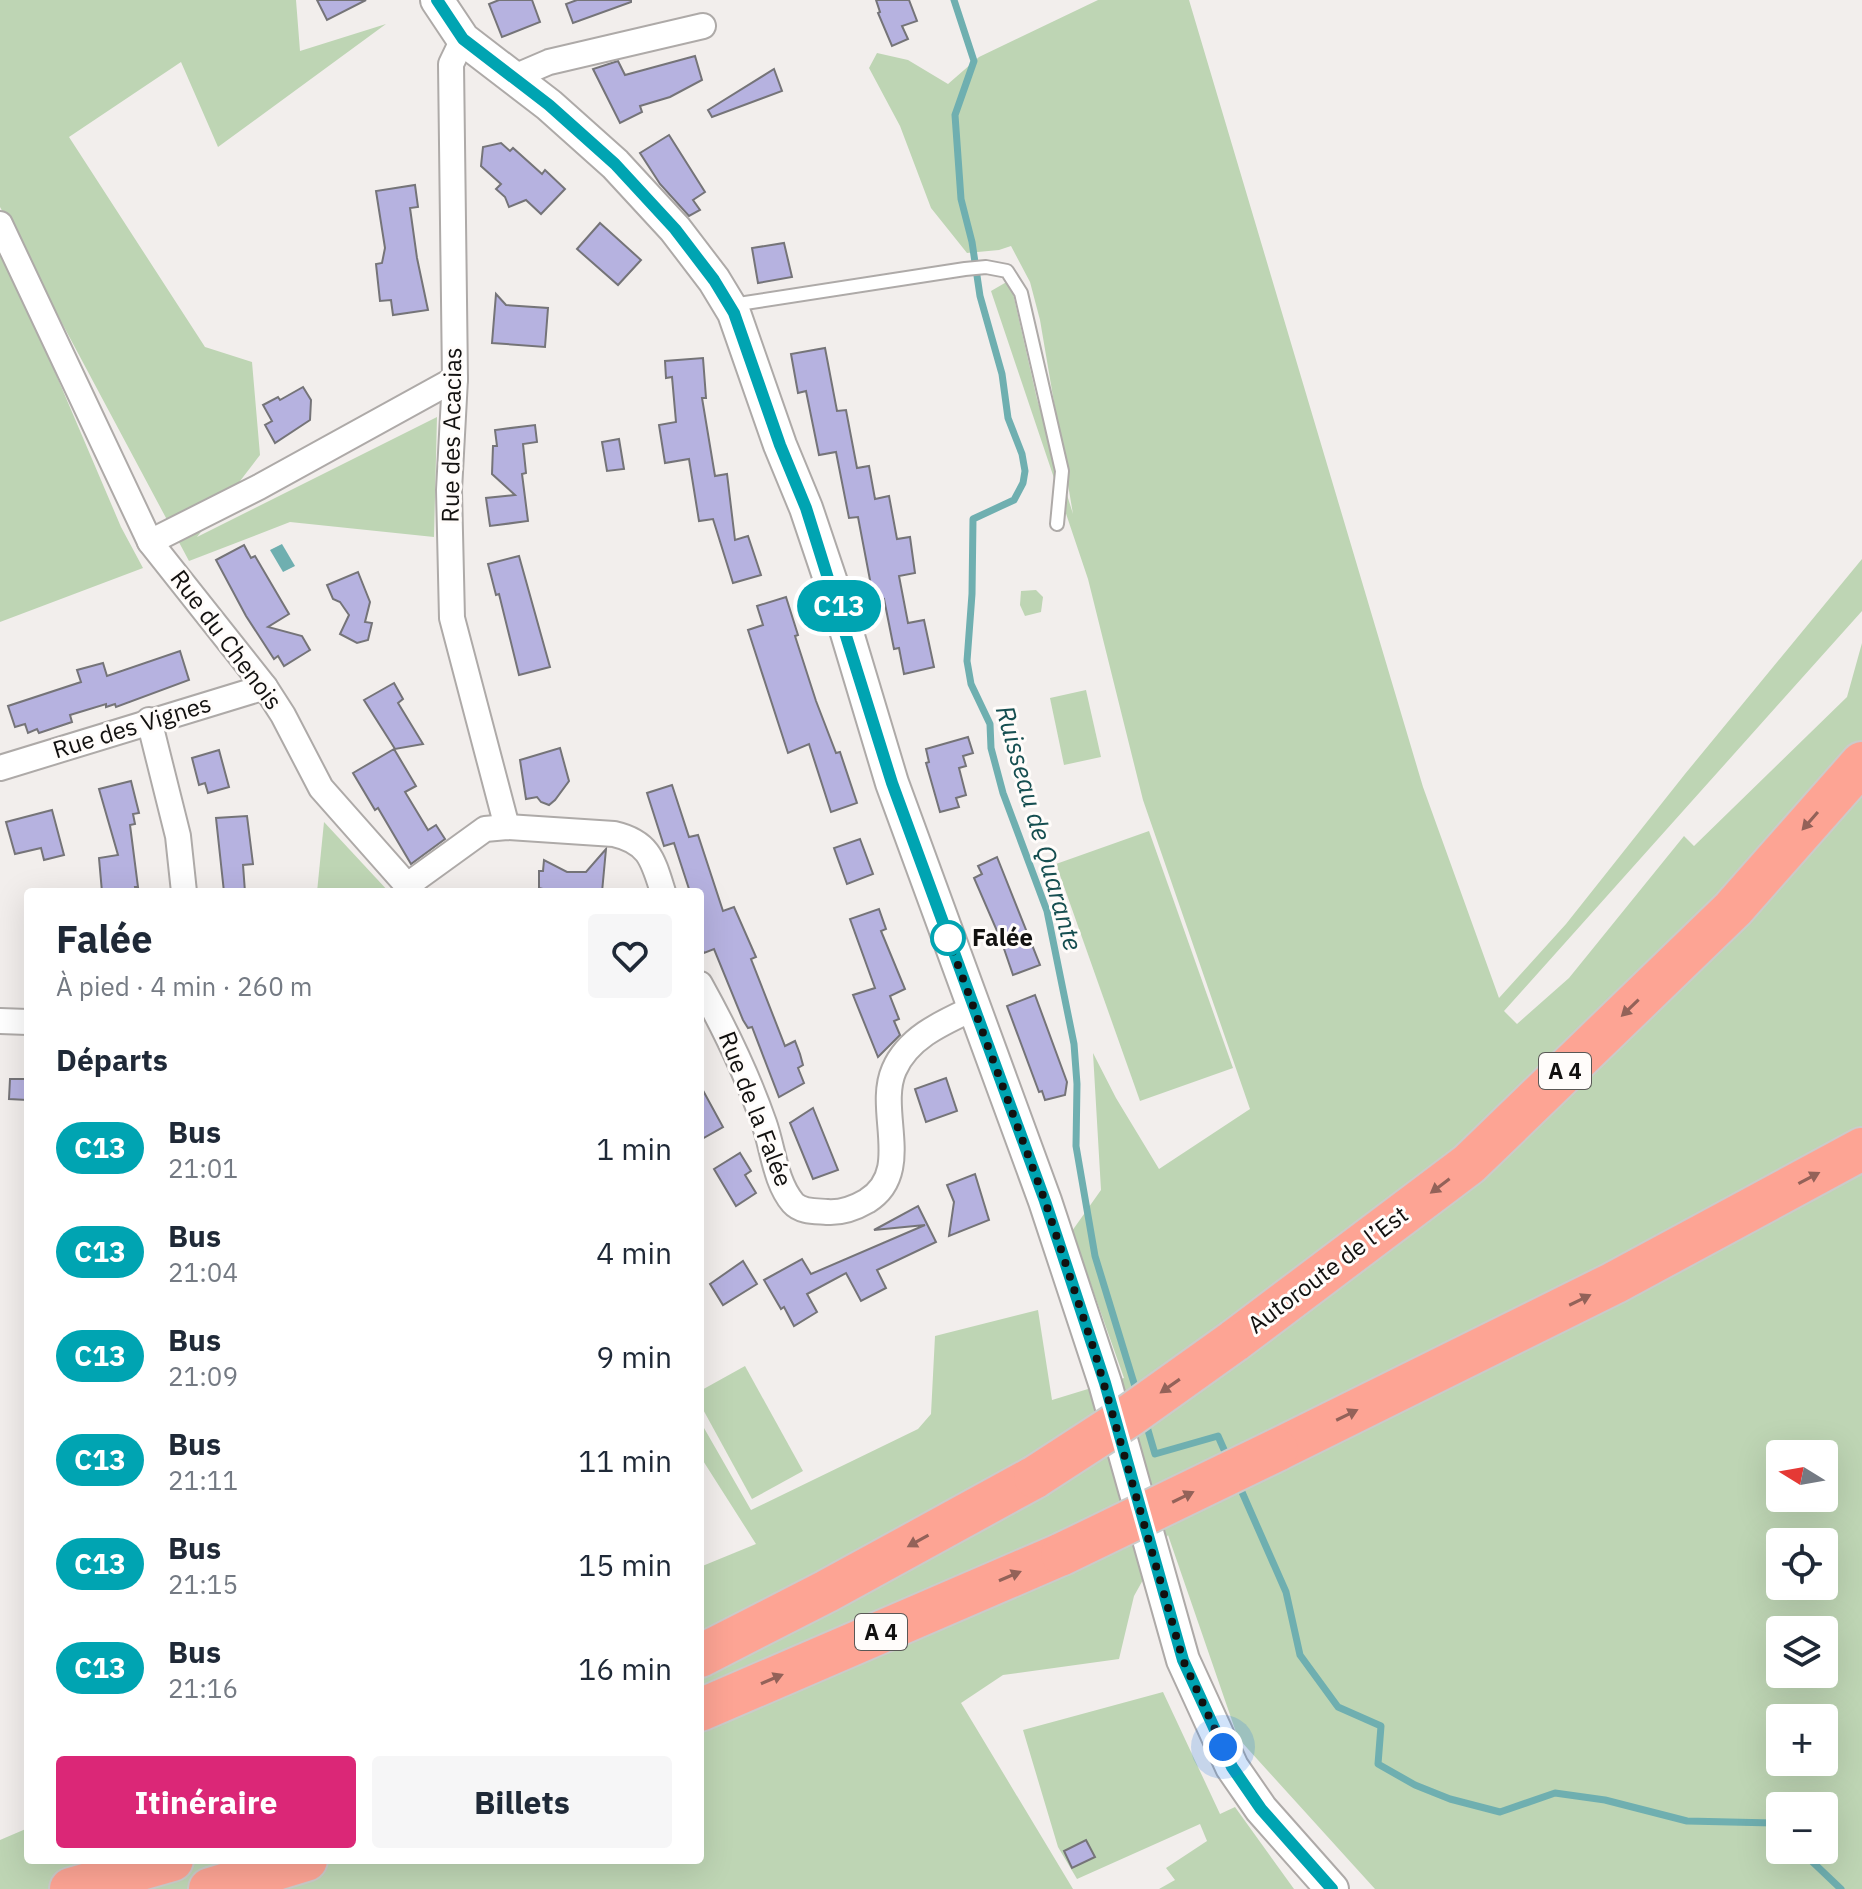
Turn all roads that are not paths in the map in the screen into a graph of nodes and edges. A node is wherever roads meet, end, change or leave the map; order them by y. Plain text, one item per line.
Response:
1 (437, 0) edge
2 (703, 26) dead end
3 (463, 39) junction
4 (514, 77) junction
5 (0, 224) edge
6 (729, 305) junction
7 (455, 379) junction
8 (1057, 524) dead end
9 (150, 542) junction
10 (265, 687) junction
11 (149, 720) junction
12 (1862, 763) edge
13 (0, 768) edge
14 (507, 827) junction
15 (184, 888) edge
16 (411, 888) edge
17 (662, 888) edge
18 (704, 991) edge
19 (974, 1008) junction
20 (0, 1021) edge
21 (24, 1022) edge
22 (1862, 1149) edge
23 (704, 1654) edge
24 (704, 1708) edge
25 (158, 1864) edge
26 (293, 1864) edge
27 (71, 1889) edge
28 (210, 1889) edge
29 (1332, 1889) edge

1 - 3 main road
2 - 4 street
3 - 4 main road
3 - 7 street, Rue des Acacias
4 - 6 main road
5 - 9 street, Rue du Chenois
6 - 8 lane
6 - 19 main road
7 - 9 street
7 - 14 street, Rue des Acacias
9 - 10 street, Rue du Chenois
10 - 11 street, Rue des Vignes
10 - 16 street, Rue du Chenois
11 - 13 street, Rue des Vignes
11 - 15 street
12 -> 23 highway, Autoroute de l’Est / A 4, bridge
14 - 16 street
14 - 17 street
18 - 19 street, Rue de la Falée
19 - 29 main road
20 - 21 street
24 -> 22 highway, A 4, bridge
25 - 27 highway
26 - 28 highway

